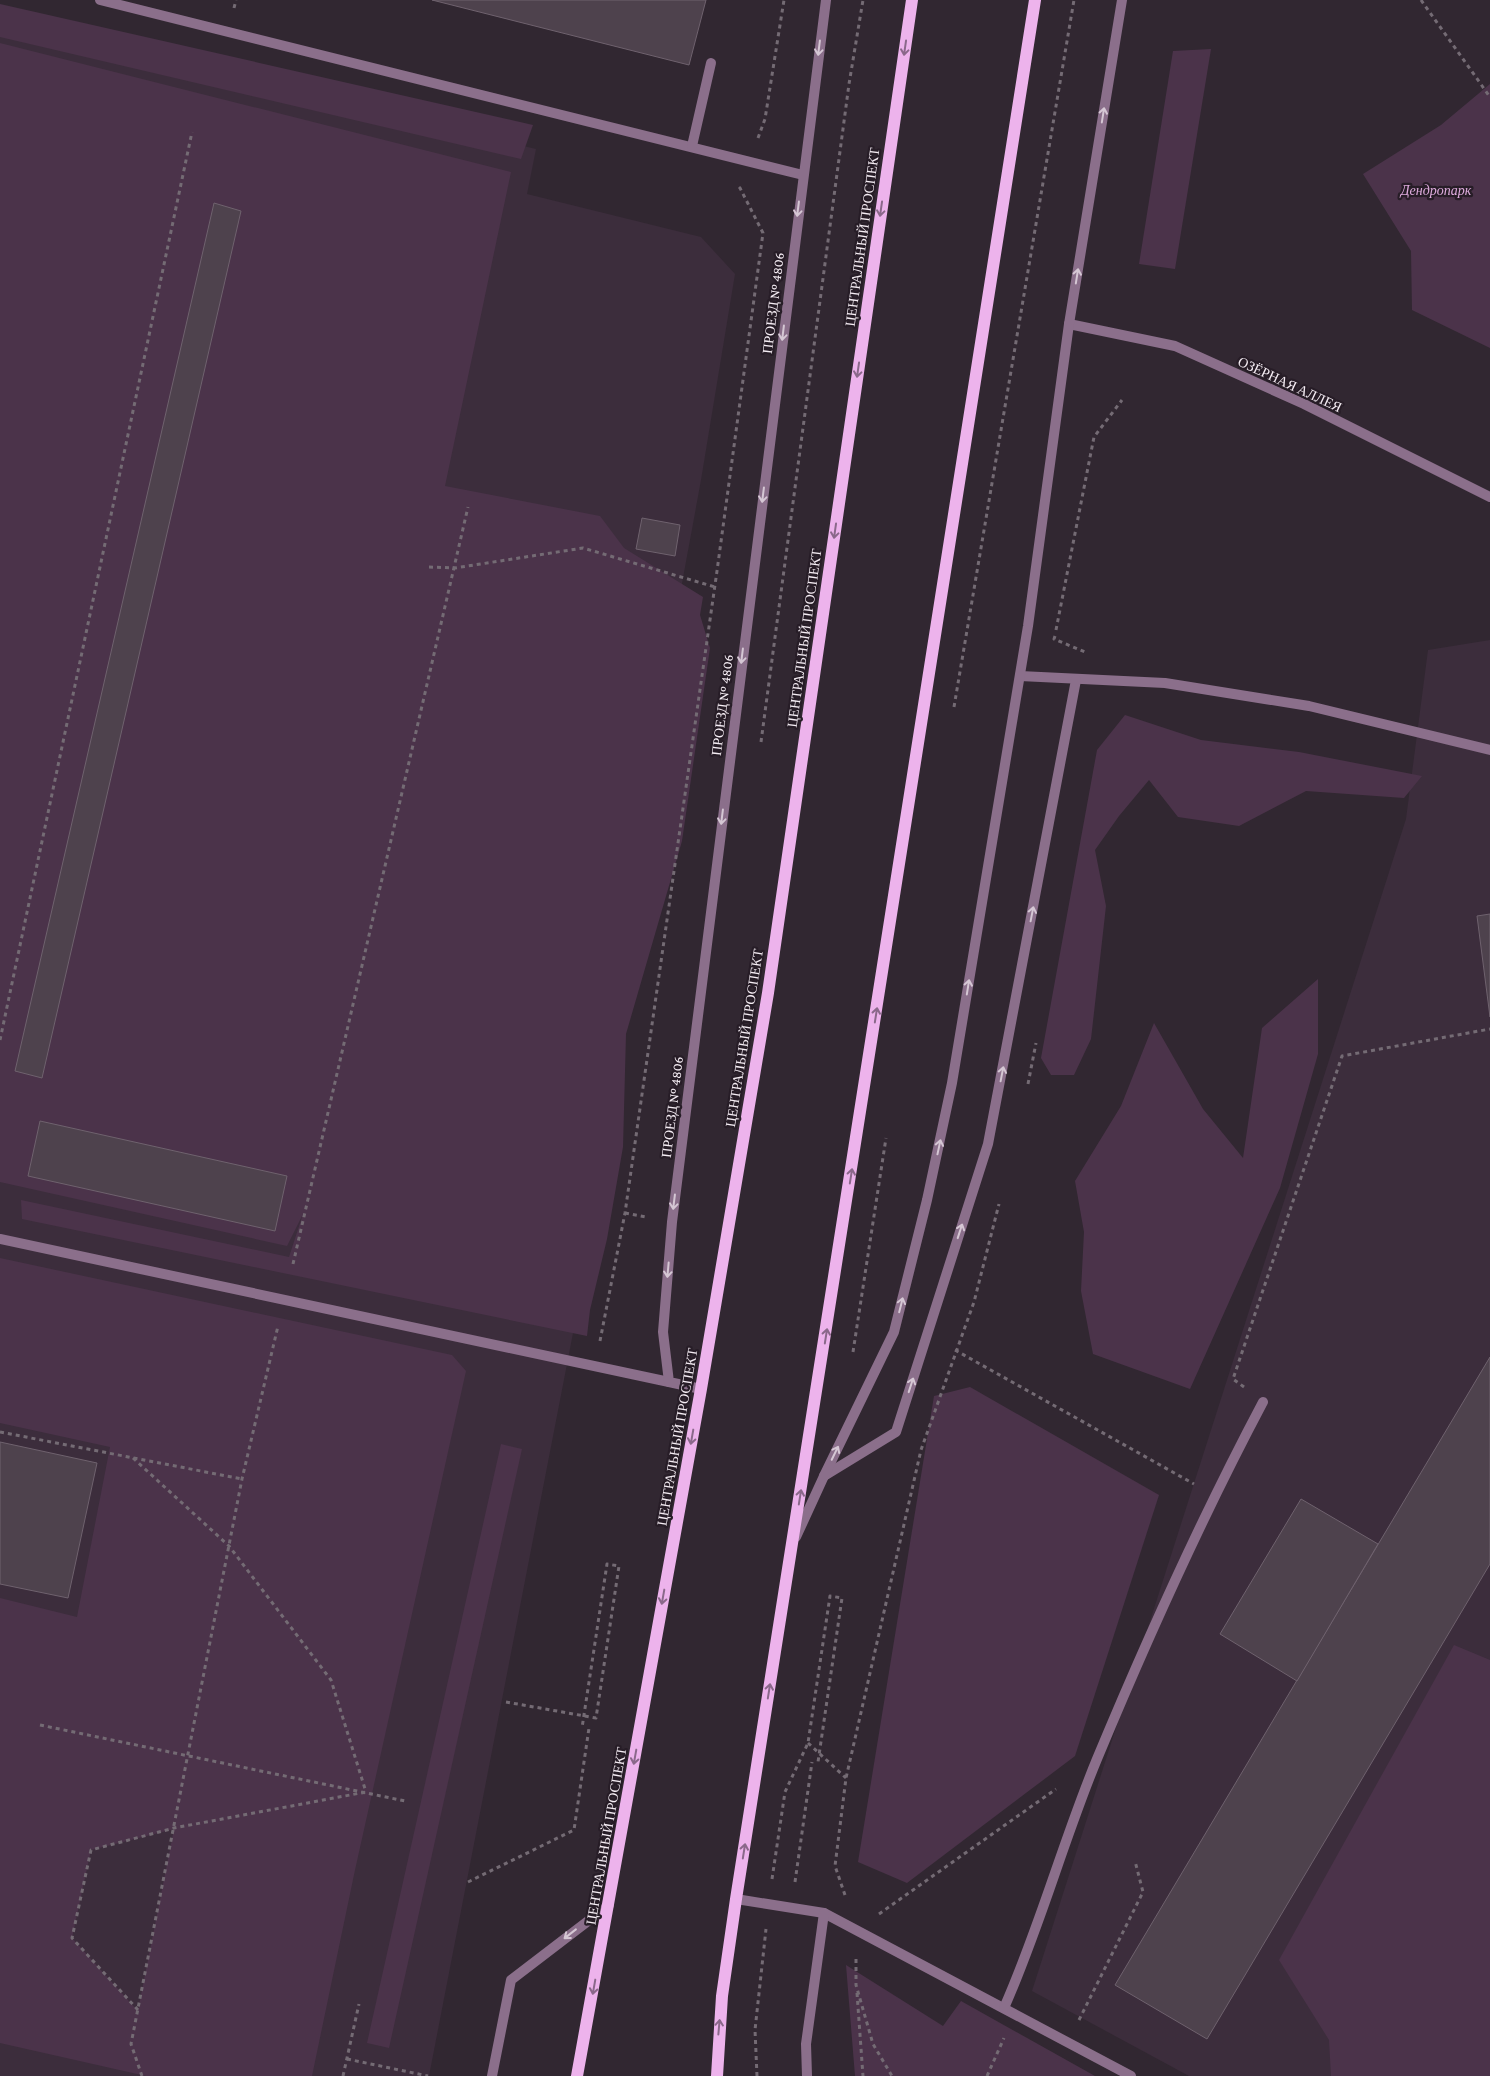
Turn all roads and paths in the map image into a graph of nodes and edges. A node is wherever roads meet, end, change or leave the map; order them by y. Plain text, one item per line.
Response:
1 (100, 0) edge
2 (784, 0) edge
3 (826, 0) edge
4 (862, 0) edge
5 (912, 0) edge
6 (1035, 0) edge
7 (1074, 0) edge
8 (1122, 0) edge
9 (1421, 0) edge
10 (711, 63) dead end
11 (1490, 97) edge
12 (192, 132) dead end
13 (692, 146) junction
14 (749, 163) junction
15 (802, 175) junction
16 (732, 183) dead end
17 (740, 188) junction
18 (1069, 324) junction
19 (1122, 400) dead end
20 (1490, 497) edge
21 (468, 507) dead end
22 (429, 567) dead end
23 (455, 568) junction
24 (715, 586) junction
25 (1020, 676) junction
26 (1076, 680) junction
27 (1102, 681) junction
28 (952, 717) dead end
29 (760, 747) dead end
30 (1490, 750) edge
31 (1490, 1029) edge
32 (0, 1040) edge
33 (887, 1128) dead end
34 (0, 1239) edge
35 (293, 1264) dead end
36 (278, 1324) dead end
37 (956, 1350) dead end
38 (852, 1357) dead end
39 (596, 1366) junction
40 (1233, 1379) dead end
41 (669, 1382) junction
42 (700, 1390) junction
43 (1262, 1402) dead end
44 (0, 1432) edge
45 (133, 1458) junction
46 (824, 1476) junction
47 (242, 1479) junction
48 (1214, 1495) junction
49 (793, 1545) junction
50 (230, 1546) junction
51 (506, 1702) dead end
52 (40, 1725) dead end
53 (582, 1728) dead end
54 (589, 1728) dead end
55 (188, 1757) junction
56 (812, 1762) dead end
57 (818, 1762) dead end
58 (846, 1778) dead end
59 (1056, 1789) dead end
60 (366, 1792) junction
61 (405, 1801) dead end
62 (174, 1828) junction
63 (1135, 1861) dead end
64 (468, 1882) dead end
65 (787, 1883) dead end
66 (736, 1899) junction
67 (609, 1905) junction
68 (824, 1913) junction
69 (856, 1930) junction
70 (856, 1985) junction
71 (359, 2004) dead end
72 (1004, 2008) junction
73 (138, 2010) junction
74 (1015, 2014) junction
75 (1068, 2042) junction
76 (347, 2059) junction
77 (142, 2076) edge
78 (343, 2076) edge
79 (428, 2076) edge
80 (492, 2076) edge
81 (577, 2076) edge
82 (717, 2076) edge
83 (807, 2076) edge
84 (863, 2076) edge
85 (892, 2076) edge
86 (987, 2076) edge
87 (1131, 2076) edge

1 - 13 street
2 - 14 path
3 -> 15 street, ПРОЕЗД № 4806
4 - 29 path
5 -> 42 main road, ЦЕНТРАЛЬНЫЙ ПРОСПЕКТ
49 -> 6 main road
7 - 28 path
18 -> 8 street
9 - 11 path
10 - 13 street
12 - 32 path
13 - 14 street
14 - 15 street
14 - 17 path
15 -> 41 street, ПРОЕЗД № 4806
16 - 17 path
17 - 24 path
18 - 20 street, ОЗЁРНАЯ АЛЛЕЯ
18 - 25 street
19 - 27 path
21 - 23 path
22 - 23 path
23 - 24 path
23 - 35 path
24 - 39 path
25 - 26 street
46 -> 25 street
26 - 27 street
46 -> 26 street
27 - 30 street
31 - 40 path
33 - 38 path
34 - 39 street
36 - 47 path
37 - 48 path
39 - 41 street
41 - 42 street
42 -> 67 main road, ЦЕНТРАЛЬНЫЙ ПРОСПЕКТ
43 - 48 street
44 - 45 path
45 - 47 path
45 - 50 path
46 - 49 street
47 - 50 path
48 - 72 street
66 -> 49 main road
50 - 55 path
50 - 60 path
51 - 53 path
52 - 55 path
54 - 64 path
55 - 60 path
55 - 62 path
56 - 65 path
57 - 58 path
59 - 69 path
60 - 61 path
60 - 62 path
62 - 73 path
62 - 73 path
63 - 75 path
66 - 68 street
82 -> 66 main road
67 -> 80 street
67 -> 81 main road, ЦЕНТРАЛЬНЫЙ ПРОСПЕКТ
68 - 69 street
68 - 83 street
69 - 70 path
69 - 72 street
70 - 84 path
70 - 85 path
71 - 76 path
72 - 74 street
73 - 77 path
74 - 75 street
74 - 86 path
75 - 87 street
76 - 78 path
76 - 79 path

